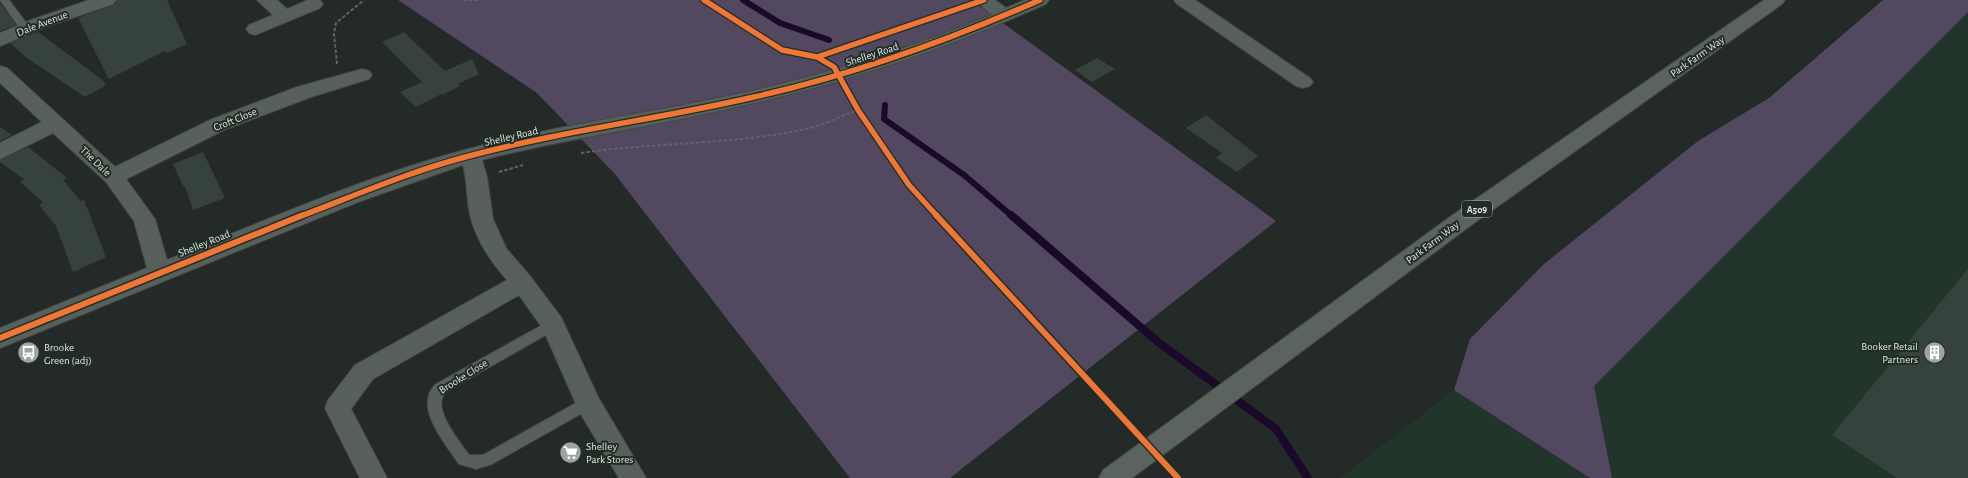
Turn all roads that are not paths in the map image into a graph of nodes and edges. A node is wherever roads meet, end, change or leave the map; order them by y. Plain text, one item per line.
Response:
1 (4, 0) edge
2 (107, 0) edge
3 (266, 0) edge
4 (984, 0) edge
5 (1040, 0) edge
6 (1183, 0) edge
7 (1776, 0) edge
8 (314, 4) dead end
9 (285, 16) junction
10 (1005, 16) junction
11 (25, 28) junction
12 (255, 29) dead end
13 (0, 40) edge
14 (0, 72) edge
15 (362, 75) dead end
16 (1303, 82) dead end
17 (56, 122) junction
18 (0, 152) edge
19 (473, 167) junction
20 (113, 177) junction
21 (159, 272) junction
22 (522, 282) junction
23 (552, 324) junction
24 (0, 338) edge
25 (588, 403) junction
26 (1114, 476) edge
27 (374, 478) edge
28 (633, 478) edge

1 - 11 lane
2 - 11 street, Dale Avenue
3 - 9 street
4 - 10 street
5 - 10 street, Shelley Road
6 - 16 street
7 - 26 highway, Park Farm Way / A509
8 - 9 street
9 - 12 street
10 - 19 street, Shelley Road
11 - 13 street, Dale Avenue
14 - 17 street, The Dale
15 - 20 street, Croft Close
17 - 18 street
17 - 20 street, The Dale
19 - 21 street, Shelley Road
19 - 22 street
20 - 21 street, The Dale
21 - 24 street, Shelley Road
22 - 23 street
22 - 27 street
23 - 25 street
23 - 25 lane, Brooke Close
25 - 28 street

